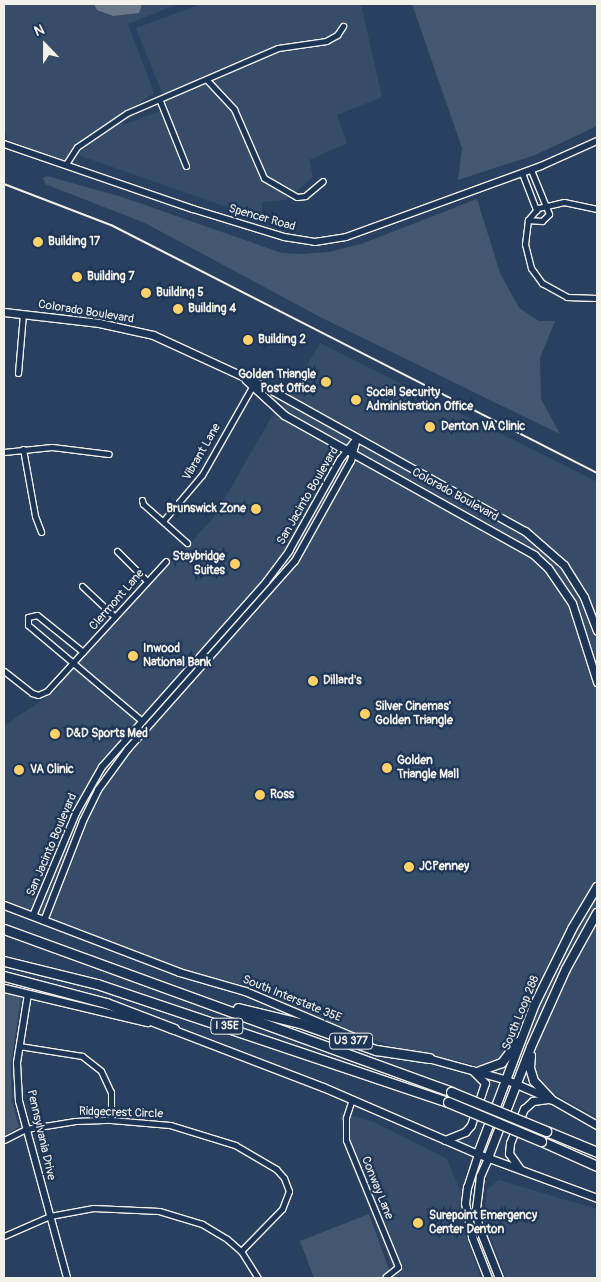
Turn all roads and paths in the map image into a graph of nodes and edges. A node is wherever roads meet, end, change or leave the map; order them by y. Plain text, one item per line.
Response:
1 (343, 26) dead end
2 (208, 80) junction
3 (160, 100) junction
4 (597, 141) edge
5 (4, 144) edge
6 (66, 164) junction
7 (186, 166) dead end
8 (531, 170) junction
9 (522, 173) junction
10 (323, 180) dead end
11 (544, 206) junction
12 (597, 209) edge
13 (536, 210) junction
14 (528, 220) junction
15 (597, 298) edge
16 (4, 312) edge
17 (23, 314) junction
18 (18, 373) dead end
19 (244, 378) junction
20 (252, 387) junction
21 (357, 438) junction
22 (24, 449) junction
23 (347, 449) junction
24 (4, 452) edge
25 (355, 452) junction
26 (109, 454) dead end
27 (142, 500) dead end
28 (314, 509) junction
29 (324, 510) junction
30 (320, 518) junction
31 (164, 521) junction
32 (41, 532) dead end
33 (187, 543) dead end
34 (117, 551) dead end
35 (166, 561) dead end
36 (146, 580) junction
37 (82, 586) dead end
38 (592, 616) junction
39 (115, 617) junction
40 (579, 620) junction
41 (228, 623) junction
42 (236, 630) junction
43 (597, 631) edge
44 (83, 652) junction
45 (74, 661) junction
46 (4, 671) edge
47 (596, 679) edge
48 (150, 712) junction
49 (157, 719) junction
50 (142, 720) junction
51 (151, 725) junction
52 (90, 785) junction
53 (98, 790) junction
54 (597, 886) edge
55 (4, 905) edge
56 (597, 914) edge
57 (34, 916) junction
58 (44, 921) junction
59 (576, 921) junction
60 (4, 928) edge
61 (589, 928) junction
62 (572, 929) junction
63 (584, 936) junction
64 (4, 961) edge
65 (4, 976) edge
66 (4, 988) edge
67 (28, 994) junction
68 (184, 994) junction
69 (174, 1029) junction
70 (523, 1034) junction
71 (19, 1046) junction
72 (531, 1047) junction
73 (429, 1058) junction
74 (470, 1068) junction
75 (480, 1071) junction
76 (507, 1080) junction
77 (517, 1084) junction
78 (352, 1099) junction
79 (551, 1099) junction
80 (111, 1120) junction
81 (597, 1126) edge
82 (26, 1129) junction
83 (4, 1140) edge
84 (444, 1140) junction
85 (597, 1152) edge
86 (478, 1154) junction
87 (488, 1158) junction
88 (597, 1166) edge
89 (520, 1170) junction
90 (597, 1198) edge
91 (50, 1216) junction
92 (4, 1236) edge
93 (241, 1251) junction
94 (385, 1277) edge
95 (68, 1278) edge
96 (258, 1278) edge
97 (488, 1278) edge
98 (498, 1278) edge

1 - 2 street
2 - 3 street
2 - 10 street
3 - 6 street
3 - 7 street
4 - 8 street, Spencer Road
5 - 6 street, Spencer Road
6 - 9 street, Spencer Road
8 - 9 street, Spencer Road
8 - 11 street
9 - 13 street
11 - 12 street
11 - 13 street
11 - 14 street
13 - 14 street
14 - 15 street
16 - 17 main road, Colorado Boulevard
17 - 18 street
17 - 19 main road, Colorado Boulevard
19 - 20 main road, Colorado Boulevard
19 - 21 main road, Colorado Boulevard
20 - 23 main road, Colorado Boulevard
20 - 31 street, Vibrant Lane
21 - 23 street, San Jacinto Boulevard
21 - 25 street, San Jacinto Boulevard
21 - 38 main road, Colorado Boulevard
22 - 24 street
22 - 26 street
22 - 32 street
23 - 25 main road, Colorado Boulevard
23 - 28 street, San Jacinto Boulevard
25 - 29 street, San Jacinto Boulevard
25 - 40 main road, Colorado Boulevard
27 - 31 street
28 - 29 street
28 - 30 street
28 - 41 street, San Jacinto Boulevard
29 - 30 street, San Jacinto Boulevard
30 - 42 street, San Jacinto Boulevard
31 - 33 street
34 - 36 street
35 - 36 street, Clermont Lane
36 - 39 street, Clermont Lane
37 - 39 street
38 - 40 main road
38 - 43 main road, Colorado Boulevard
39 - 44 street, Clermont Lane
40 - 47 main road, Colorado Boulevard
41 - 42 street
41 - 48 street, San Jacinto Boulevard
42 - 49 street, San Jacinto Boulevard
44 - 45 street, Clermont Lane
44 - 45 street
45 - 46 street, Clermont Lane
45 - 50 street
48 - 49 street
48 - 50 street, San Jacinto Boulevard
49 - 51 street, San Jacinto Boulevard
50 - 51 street
50 - 52 street, San Jacinto Boulevard
51 - 53 street, San Jacinto Boulevard
52 - 53 street
52 - 57 street, San Jacinto Boulevard
53 - 58 street, San Jacinto Boulevard
54 - 59 highway, South Loop 288
55 - 57 main road, South Interstate 35E
56 - 61 highway, South Loop 288
57 - 58 main road, South Interstate 35E
58 - 73 main road, South Interstate 35E
59 - 61 highway
59 - 62 highway, South Loop 288
60 - 68 highway, I 35E
61 - 63 highway, South Loop 288
62 - 63 highway
62 - 70 highway, South Loop 288
63 - 72 highway, South Loop 288
64 - 88 highway, I 35E, bridge
65 - 69 highway
66 - 67 main road
67 - 69 main road
67 - 71 street, Pennsylvania Drive
68 - 73 highway, US 377
68 - 85 highway, I 35E, bridge
69 - 78 main road
70 - 75 highway
70 - 76 highway, South Loop 288
71 - 80 street
71 - 82 street, Pennsylvania Drive
72 - 77 highway, South Loop 288
72 - 79 highway
73 - 74 main road, South Interstate 35E / US 377
74 - 75 main road, South Interstate 35E / US 377
74 - 84 main road
75 - 76 main road, South Interstate 35E
76 - 77 main road, South Interstate 35E
76 - 86 highway, South Loop 288
77 - 79 main road, South Interstate 35E
77 - 87 highway, South Loop 288
78 - 84 main road
78 - 94 street, Conway Lane
79 - 81 main road, South Interstate 35E
79 - 89 main road
80 - 82 street, Ridgecrest Circle
80 - 93 street, Ridgecrest Circle
82 - 83 street, Ridgecrest Circle
82 - 91 street, Pennsylvania Drive
84 - 86 main road
86 - 87 main road
86 - 97 main road
87 - 89 main road
87 - 98 main road
89 - 90 main road
91 - 92 street
91 - 93 street
91 - 95 street, Pennsylvania Drive
93 - 96 street

